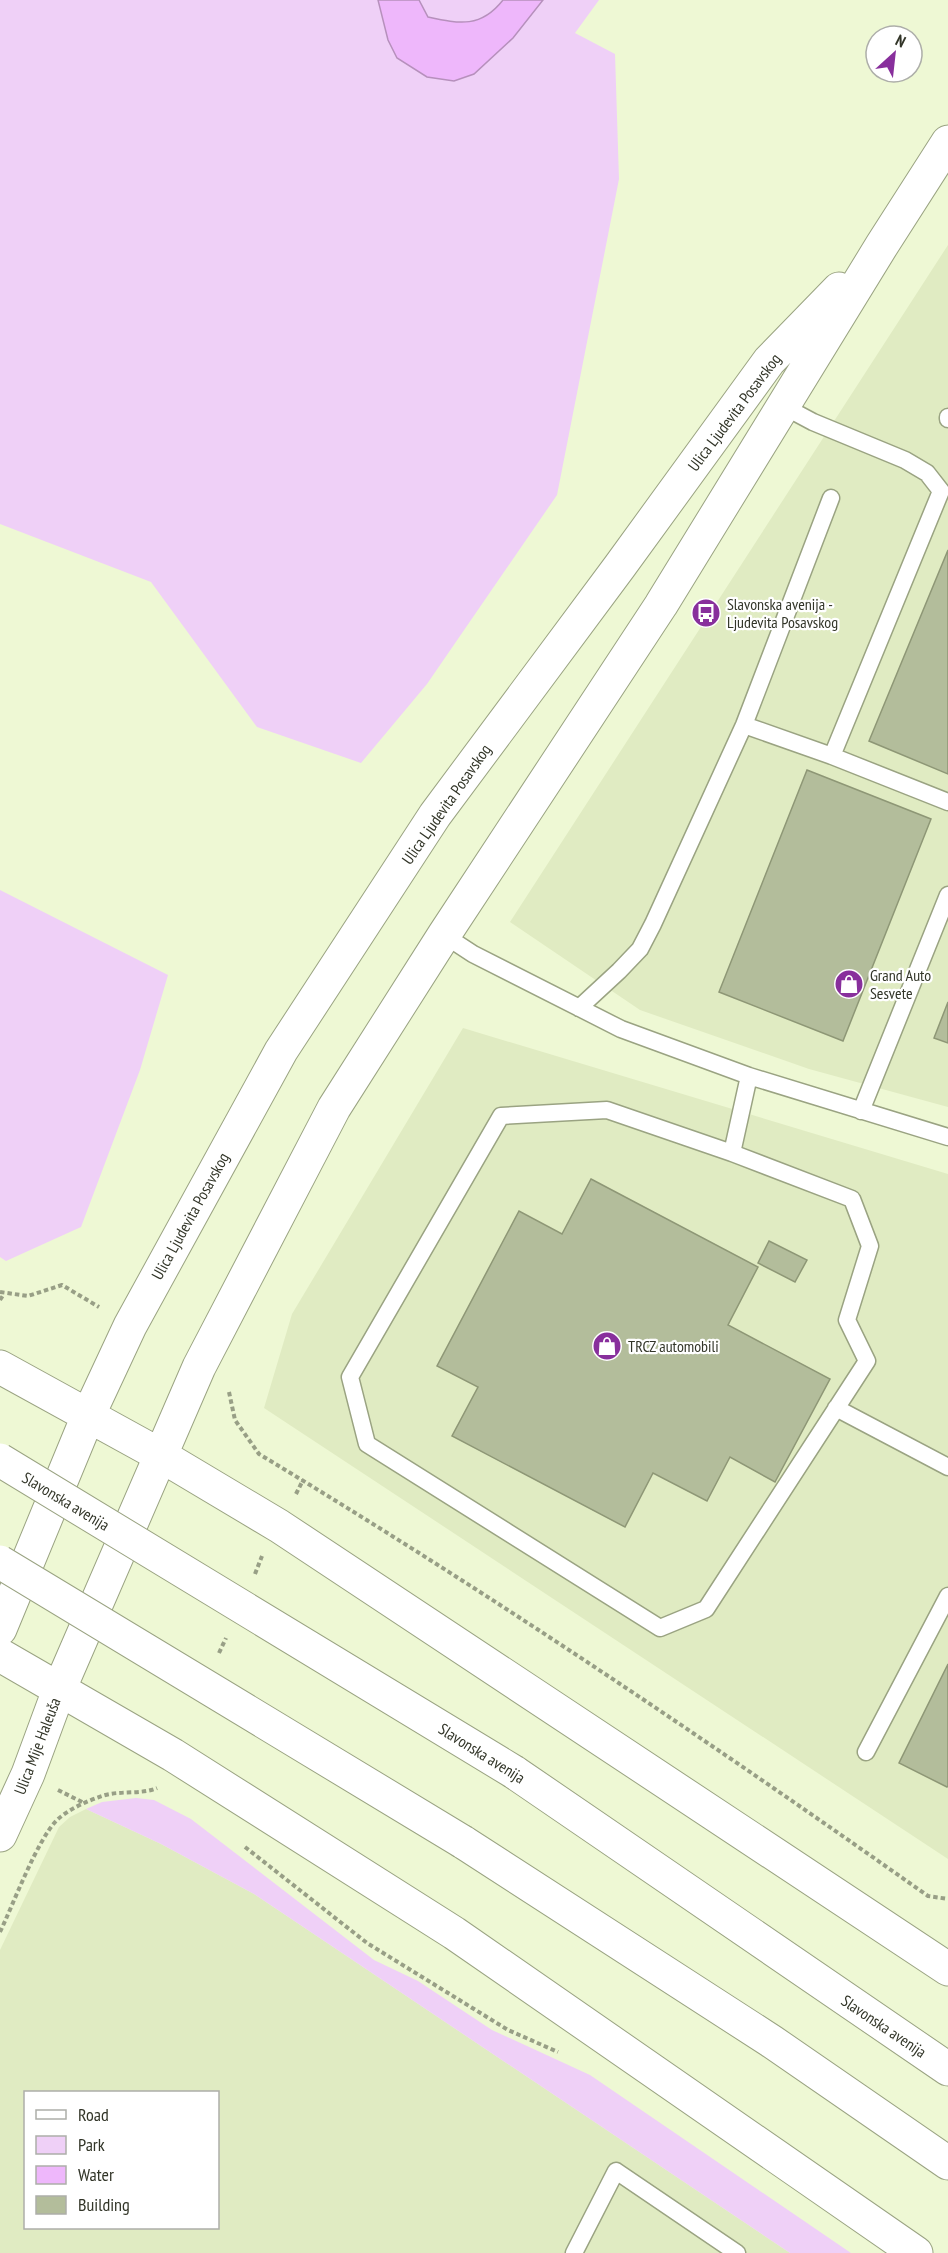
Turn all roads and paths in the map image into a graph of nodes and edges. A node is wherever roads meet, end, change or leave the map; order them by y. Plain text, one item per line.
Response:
1 (948, 142) edge
2 (882, 245) junction
3 (783, 406) junction
4 (831, 498) dead end
5 (744, 725) junction
6 (832, 756) junction
7 (948, 802) edge
8 (948, 895) edge
9 (444, 935) junction
10 (579, 1008) junction
11 (748, 1076) junction
12 (861, 1111) junction
13 (948, 1137) edge
14 (732, 1153) junction
15 (74, 1292) dead end
16 (2, 1293) edge
17 (0, 1300) edge
18 (0, 1367) edge
19 (228, 1385) dead end
20 (836, 1408) junction
21 (88, 1416) junction
22 (160, 1455) junction
23 (0, 1460) edge
24 (948, 1467) edge
25 (303, 1480) junction
26 (295, 1496) dead end
27 (263, 1555) dead end
28 (0, 1562) edge
29 (254, 1575) dead end
30 (948, 1596) edge
31 (0, 1629) edge
32 (226, 1637) dead end
33 (0, 1655) edge
34 (217, 1658) dead end
35 (59, 1690) junction
36 (866, 1752) dead end
37 (159, 1784) dead end
38 (156, 1789) junction
39 (165, 1794) dead end
40 (70, 1795) dead end
41 (84, 1803) junction
42 (0, 1835) edge
43 (237, 1841) dead end
44 (948, 1899) edge
45 (0, 1932) edge
46 (948, 1969) edge
47 (563, 2054) dead end
48 (948, 2069) edge
49 (948, 2163) edge
50 (574, 2253) edge
51 (737, 2253) edge
52 (916, 2253) edge

1 - 2 main road, Ulica Ljudevita Posavskog
2 - 3 main road, Ulica Ljudevita Posavskog
2 - 21 main road, Ulica Ljudevita Posavskog
3 - 6 lane
3 - 9 main road, Ulica Ljudevita Posavskog
4 - 5 lane
5 - 6 lane
5 - 10 lane
6 - 7 lane
8 - 12 lane
9 - 10 lane
9 - 22 main road, Ulica Ljudevita Posavskog
10 - 11 lane
11 - 12 lane
11 - 14 lane
12 - 13 lane
14 - 20 lane
14 - 20 lane
15 - 16 path
16 - 17 path
18 - 21 main road
19 - 25 path
20 - 24 lane
21 - 22 main road
21 - 31 main road, Ulica Ljudevita Posavskog
22 - 35 main road, Ulica Mije Haleuša
22 - 46 main road
23 - 48 main road, Slavonska avenija, bridge
25 - 26 path
25 - 44 path
27 - 29 path
28 - 49 main road, bridge
30 - 36 lane
32 - 34 path
33 - 35 main road
35 - 42 main road, Ulica Mije Haleuša
35 - 52 main road
37 - 38 path
38 - 39 path
38 - 41 path
40 - 41 path
41 - 45 path
43 - 47 path
50 - 51 lane

